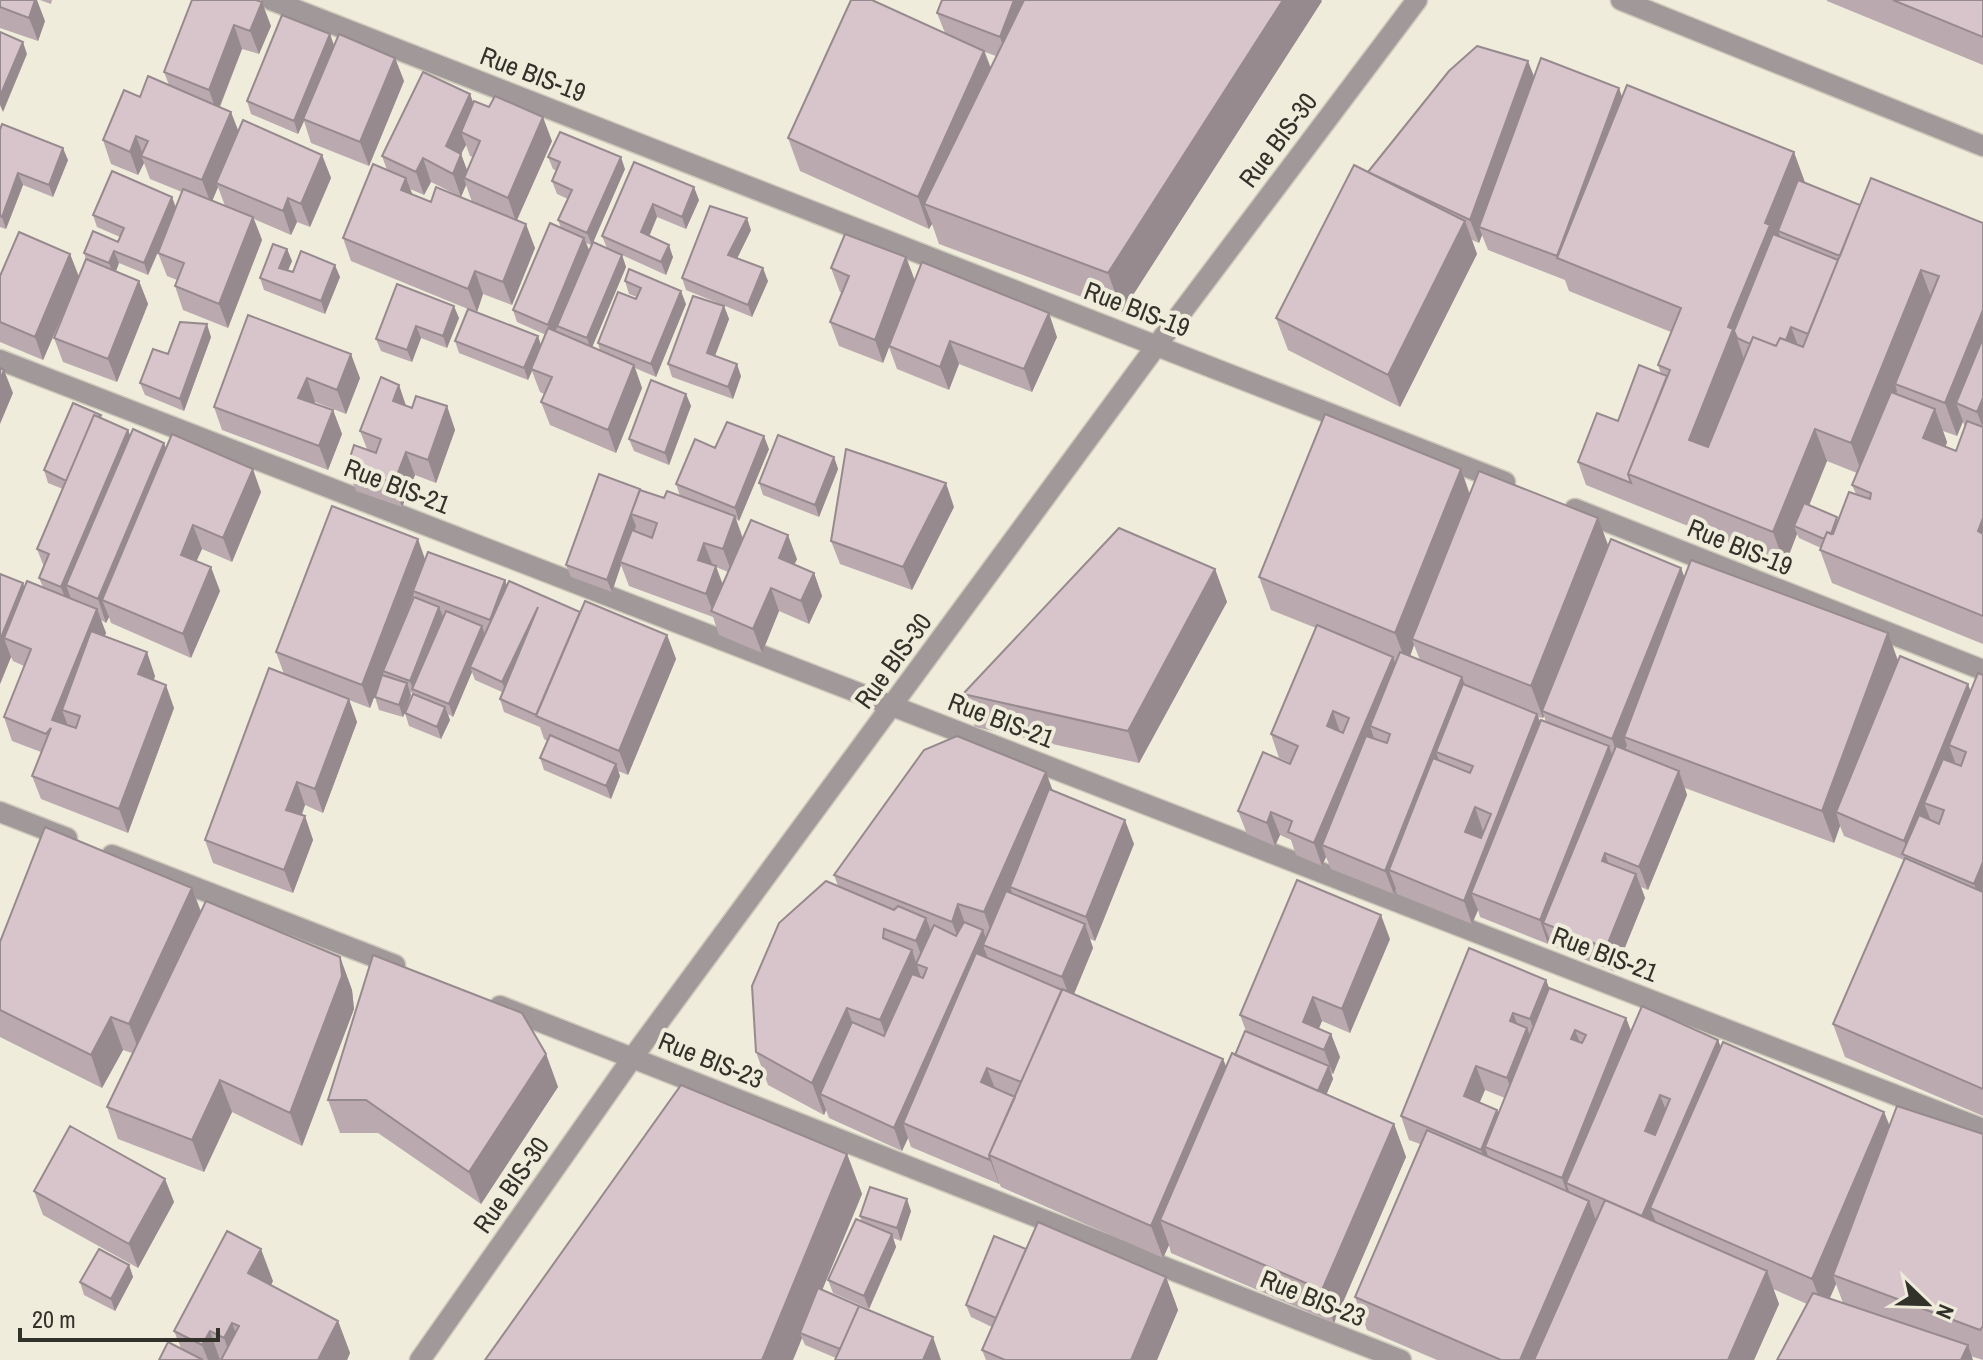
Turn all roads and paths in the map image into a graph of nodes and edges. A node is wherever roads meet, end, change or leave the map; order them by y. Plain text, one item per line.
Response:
1 (271, 0) edge
2 (1417, 0) edge
3 (1621, 0) edge
4 (1983, 146) edge
5 (1157, 345) junction
6 (0, 360) edge
7 (1526, 490) edge
8 (1555, 502) edge
9 (1983, 670) edge
10 (892, 706) junction
11 (0, 812) edge
12 (412, 972) edge
13 (485, 1000) edge
14 (633, 1057) junction
15 (1983, 1129) edge
16 (420, 1360) edge
17 (1401, 1360) edge

1 - 5 street, Rue BIS-19
2 - 5 street, Rue BIS-30
3 - 4 street
5 - 7 street, Rue BIS-19
5 - 10 street, Rue BIS-30
6 - 10 street, Rue BIS-21
8 - 9 street, Rue BIS-19
10 - 14 street, Rue BIS-30
10 - 15 street, Rue BIS-21
11 - 12 street
13 - 14 street, Rue BIS-23
14 - 16 street, Rue BIS-30
14 - 17 street, Rue BIS-23

